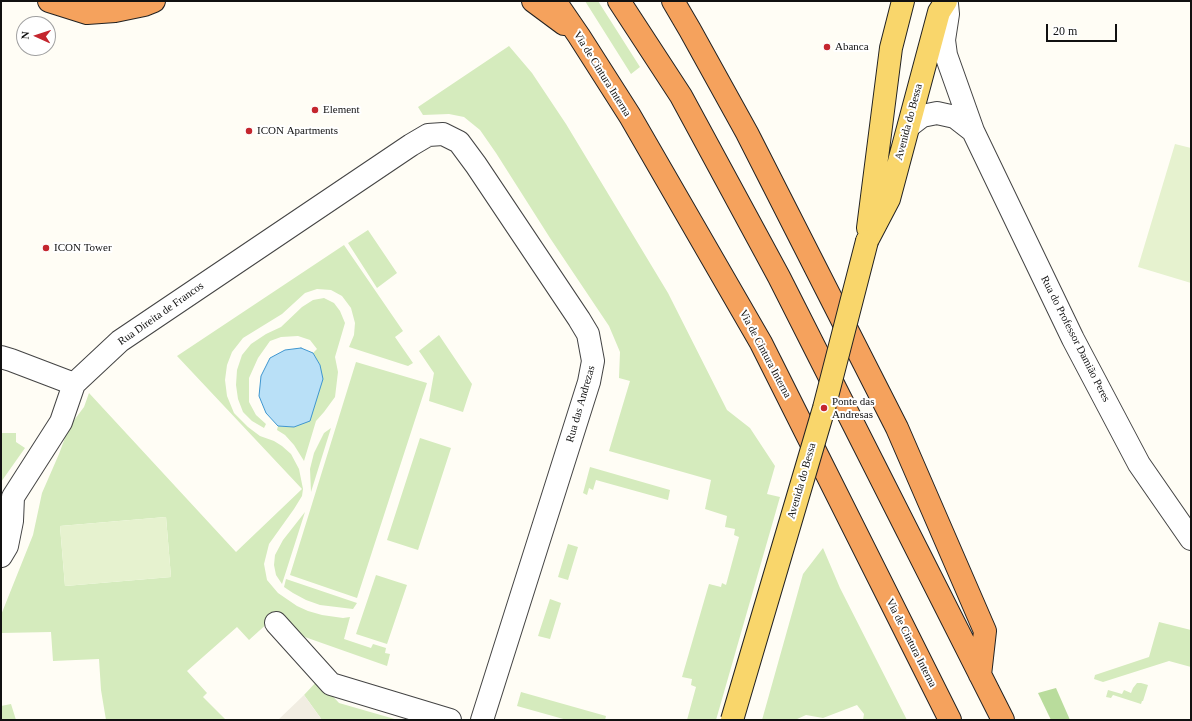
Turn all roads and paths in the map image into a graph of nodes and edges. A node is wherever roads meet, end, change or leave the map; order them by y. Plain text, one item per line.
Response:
1 (49, 1) edge
2 (154, 1) edge
3 (533, 1) edge
4 (555, 1) edge
5 (619, 1) edge
6 (673, 1) edge
7 (689, 1) edge
8 (903, 1) edge
9 (946, 1) edge
10 (690, 30) junction
11 (579, 36) junction
12 (909, 126) junction
13 (973, 131) junction
14 (411, 145) joint
15 (867, 242) junction
16 (1, 357) edge
17 (74, 384) junction
18 (7, 498) edge
19 (1191, 538) edge
20 (1, 556) edge
21 (276, 623) dead end
22 (980, 675) junction
23 (450, 720) edge
24 (482, 720) edge
25 (732, 720) edge
26 (950, 720) edge
27 (1003, 720) edge

1 - 2 highway
3 - 11 highway
4 - 11 highway, Via de Cintura Interna
5 - 22 highway
6 - 10 highway
7 - 10 highway
8 - 15 main road, Avenida do Bessa
9 - 12 main road, Avenida do Bessa
9 - 13 street, Rua do Professor Damião Peres
10 - 22 highway
11 - 26 highway, Via de Cintura Interna
12 - 13 street, Rua do Professor Damião Peres
12 - 15 main road, Avenida do Bessa
13 - 19 street, Rua do Professor Damião Peres
14 - 17 street, Rua Direita de Francos
14 - 24 street, Rua das Andrezas
15 - 25 main road, Avenida do Bessa, bridge
16 - 17 street
17 - 18 street, Rua Direita de Francos
18 - 20 street, Rua Direita de Francos
21 - 23 street
22 - 27 highway

